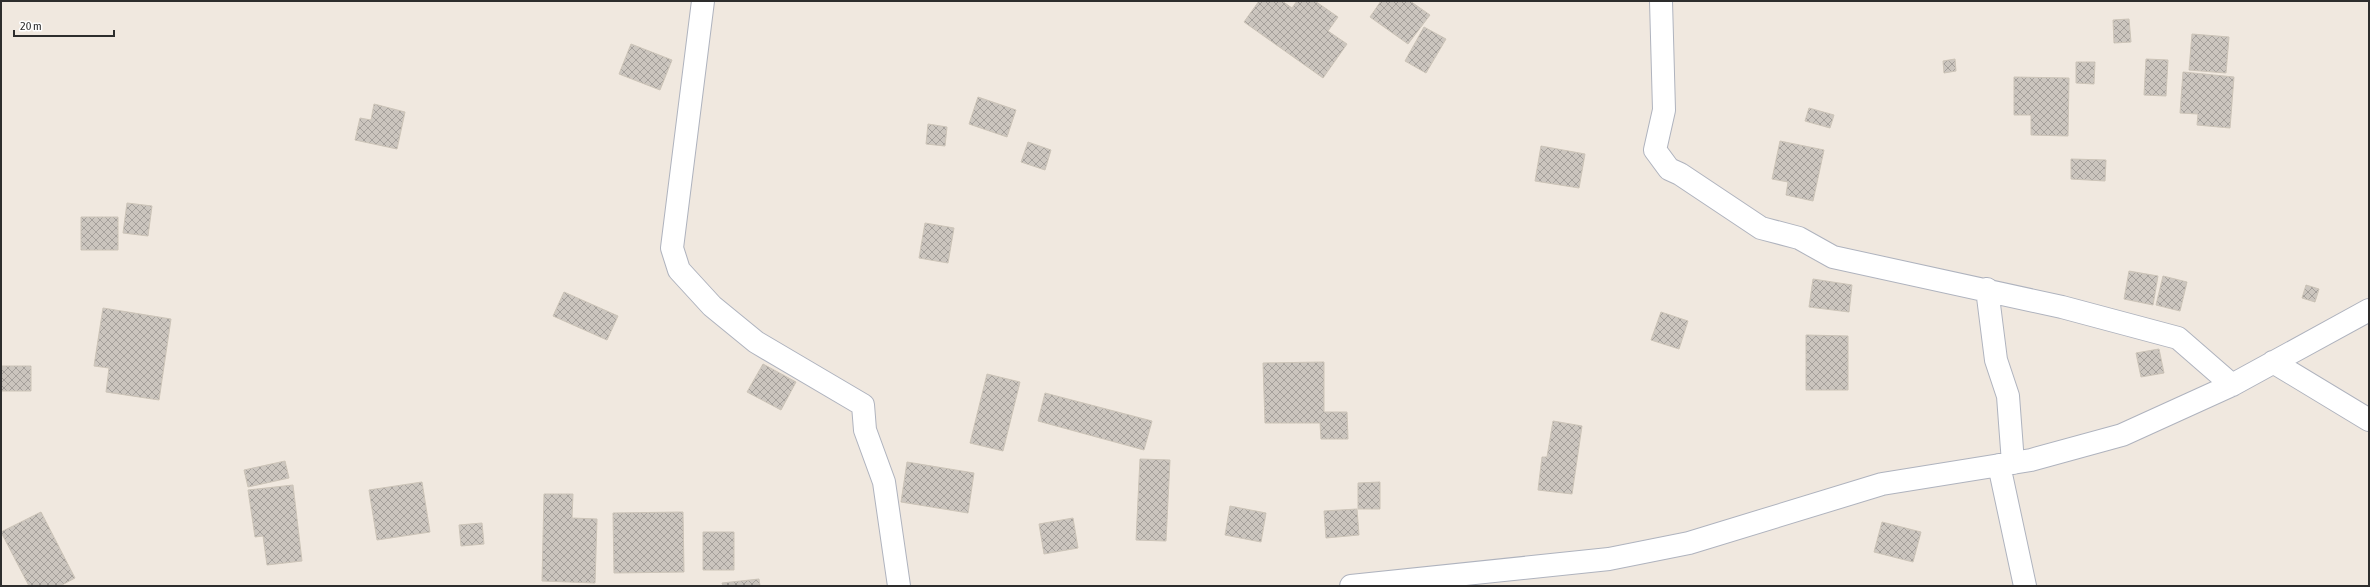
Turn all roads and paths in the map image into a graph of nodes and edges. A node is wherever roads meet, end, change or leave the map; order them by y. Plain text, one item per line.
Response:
1 (703, 1) edge
2 (1661, 1) edge
3 (1987, 289) junction
4 (2369, 310) edge
5 (2273, 362) junction
6 (2232, 385) junction
7 (2369, 420) edge
8 (2006, 464) junction
9 (899, 586) edge
10 (1351, 586) edge
11 (2025, 586) edge

1 - 9 street
2 - 3 street
3 - 6 street
3 - 8 street
4 - 5 street
5 - 6 street
5 - 7 street
6 - 8 street
8 - 10 street
8 - 11 street

